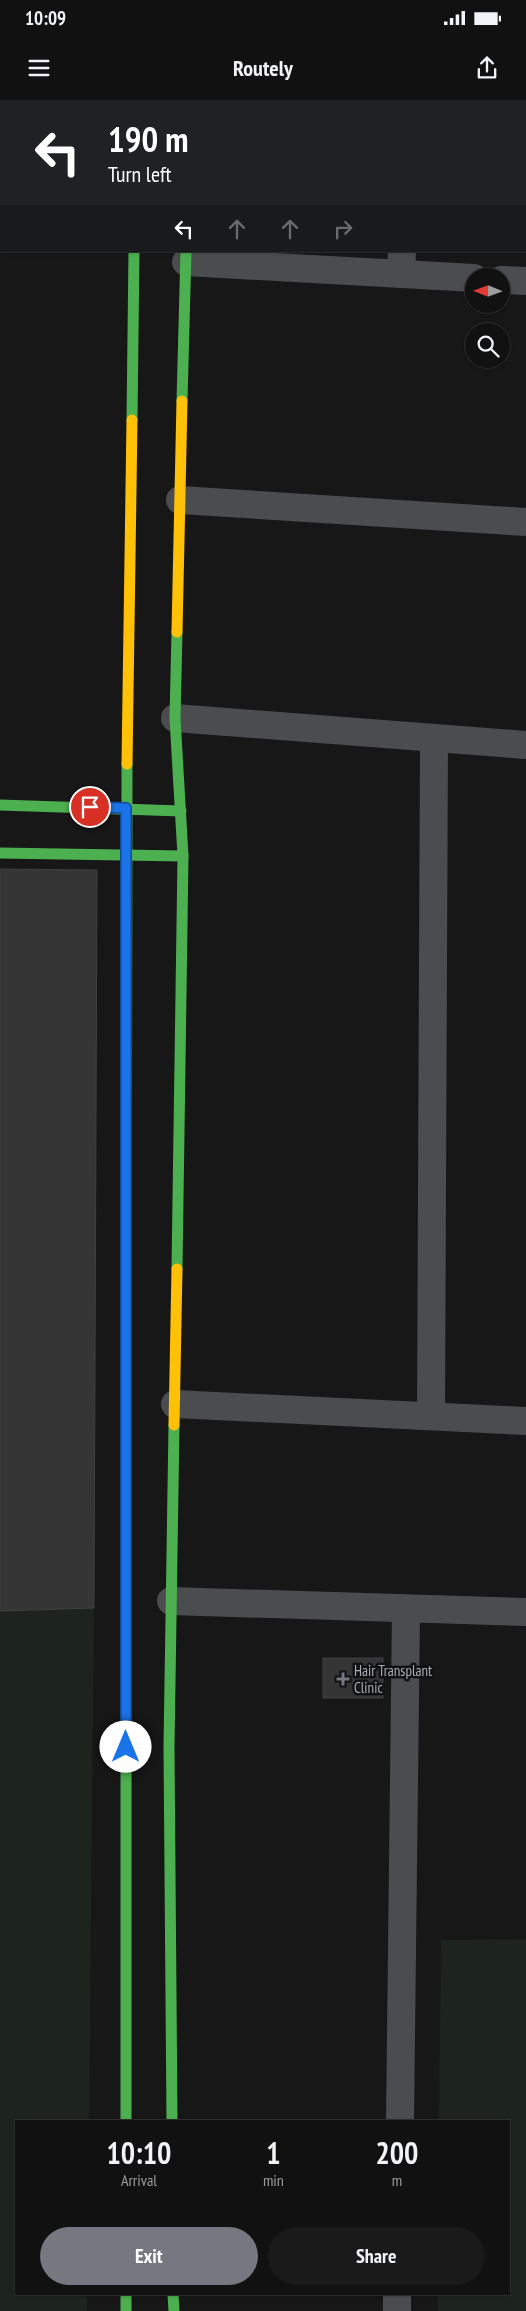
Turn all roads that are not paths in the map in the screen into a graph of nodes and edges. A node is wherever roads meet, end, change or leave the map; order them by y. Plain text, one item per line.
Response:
1 (134, 252) edge
2 (186, 256) edge
3 (401, 263) edge
4 (465, 276) edge
5 (510, 280) edge
6 (526, 281) edge
7 (180, 500) junction
8 (526, 522) edge
9 (175, 718) junction
10 (434, 738) junction
11 (526, 745) edge
12 (0, 805) edge
13 (126, 808) junction
14 (181, 811) junction
15 (0, 853) edge
16 (128, 854) junction
17 (183, 856) junction
18 (175, 1404) junction
19 (431, 1416) junction
20 (526, 1421) edge
21 (171, 1601) junction
22 (406, 1609) junction
23 (526, 1612) edge
24 (126, 2120) edge
25 (172, 2120) edge
26 (400, 2120) edge
27 (126, 2295) edge
28 (174, 2295) edge
29 (398, 2295) edge
30 (126, 2311) edge
31 (174, 2311) edge
32 (397, 2311) edge

1 - 13 street
2 - 3 street
2 - 7 street
3 - 4 street
5 - 6 street
7 - 8 street
7 - 9 street
9 - 10 street
9 - 14 street
10 - 11 street
10 - 19 street
12 - 13 street
13 - 14 street
13 - 16 street
14 - 17 street
15 - 16 street
16 - 17 street
16 - 24 street
17 - 18 street
18 - 19 street
18 - 21 street
19 - 20 street
21 - 22 street
21 - 25 street
22 - 23 street
22 - 26 street
27 - 30 street
28 - 31 street
29 - 32 street

